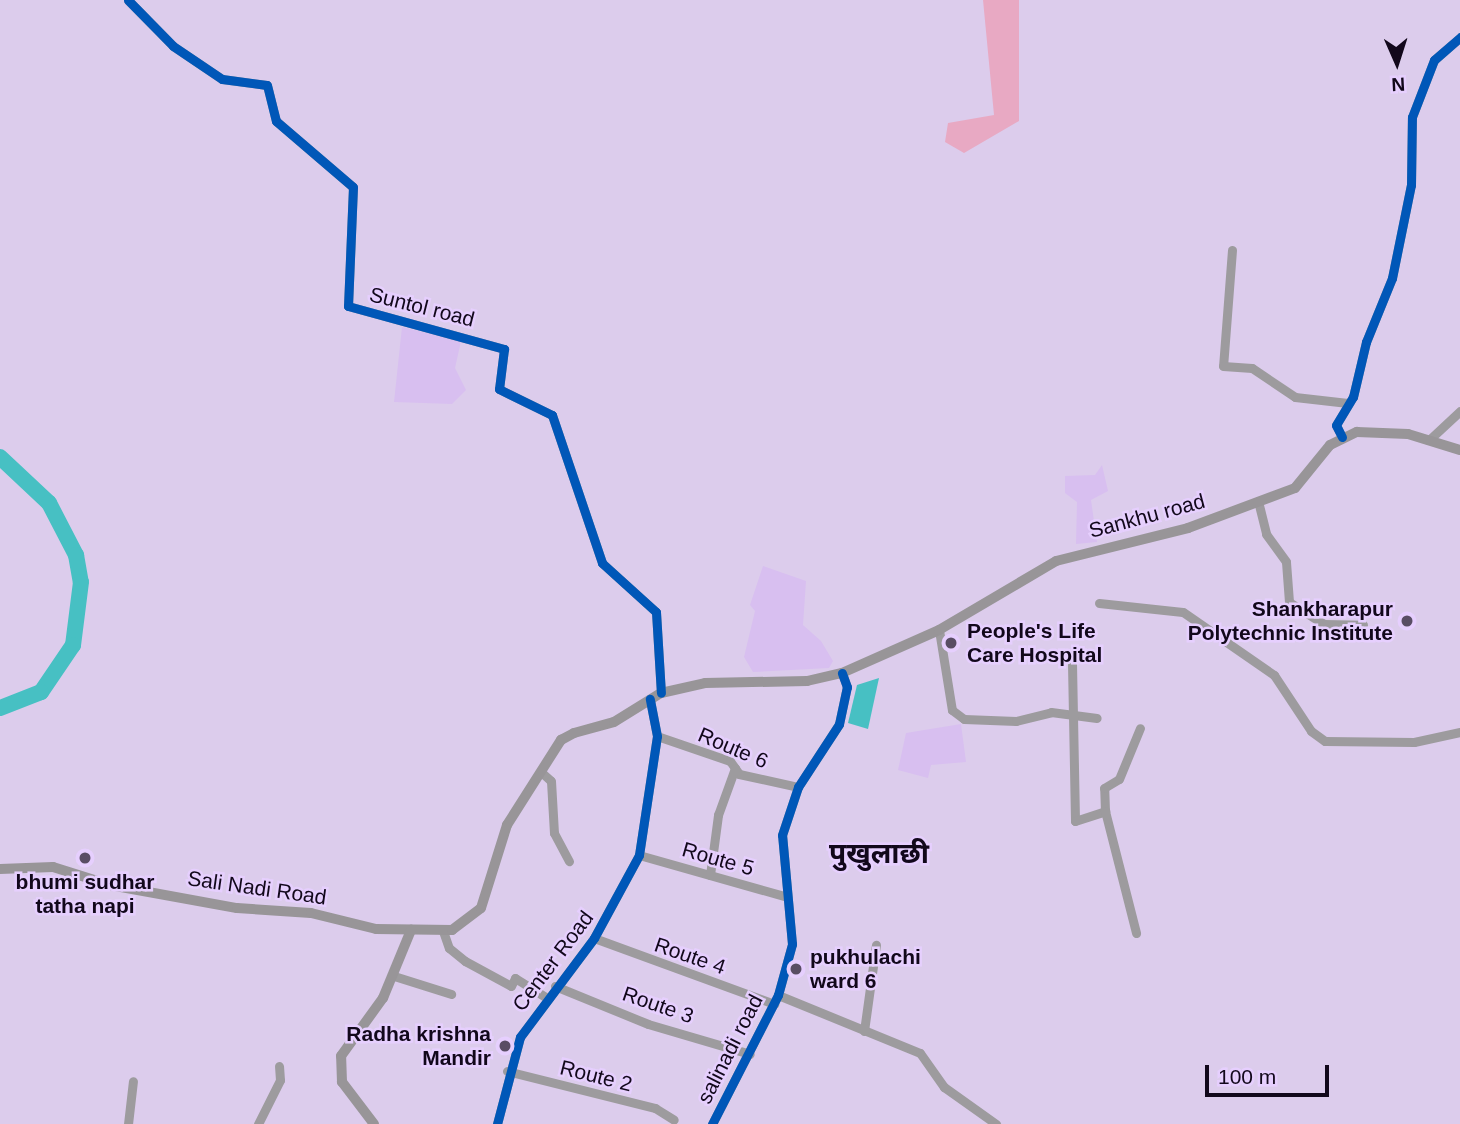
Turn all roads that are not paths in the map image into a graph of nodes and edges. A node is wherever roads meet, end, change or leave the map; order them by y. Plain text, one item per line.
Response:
1 (128, 0) edge
2 (1460, 37) edge
3 (1232, 250) dead end
4 (1348, 403) junction
5 (1460, 411) edge
6 (1342, 437) junction
7 (1430, 439) junction
8 (1460, 450) edge
9 (1258, 501) junction
10 (1099, 603) dead end
11 (1363, 625) dead end
12 (939, 630) junction
13 (1072, 664) dead end
14 (842, 673) junction
15 (661, 693) junction
16 (650, 699) junction
17 (1076, 717) junction
18 (1097, 718) dead end
19 (1140, 728) dead end
20 (1460, 732) edge
21 (657, 736) junction
22 (735, 768) junction
23 (541, 772) junction
24 (798, 787) junction
25 (1105, 811) junction
26 (639, 855) junction
27 (569, 861) dead end
28 (0, 869) edge
29 (710, 875) junction
30 (787, 897) junction
31 (411, 930) junction
32 (443, 931) junction
33 (1136, 933) dead end
34 (594, 938) junction
35 (876, 945) dead end
36 (394, 976) junction
37 (555, 986) junction
38 (451, 994) dead end
39 (547, 998) junction
40 (776, 1000) junction
41 (864, 1031) junction
42 (750, 1054) junction
43 (279, 1066) dead end
44 (507, 1071) junction
45 (133, 1081) dead end
46 (676, 1123) edge
47 (128, 1124) edge
48 (258, 1124) edge
49 (374, 1124) edge
50 (497, 1124) edge
51 (712, 1124) edge
52 (996, 1124) edge

1 - 15 street, Suntol road
2 - 4 street
3 - 4 street
4 - 6 street
5 - 7 street
6 - 7 main road
6 - 9 main road, Sankhu road
7 - 8 main road
9 - 11 street
9 - 12 main road, Sankhu road
10 - 20 street
12 - 14 main road, Sankhu road
12 - 17 street
13 - 17 street
14 - 15 main road, Sankhu road
14 - 24 street, salinadi road
15 - 16 main road
16 - 21 street, Center Road
16 - 23 main road
17 - 18 street
17 - 25 street
19 - 25 street
21 - 22 street, Route 6
21 - 26 street, Center Road
22 - 24 street, Route 6
22 - 29 street
23 - 27 street
23 - 32 main road
24 - 30 street, salinadi road
25 - 33 street
26 - 29 street, Route 5
26 - 34 street, Center Road
28 - 31 main road, Sali Nadi Road
29 - 30 street, Route 5
30 - 40 street, salinadi road
31 - 32 main road
31 - 36 main road
32 - 39 street
34 - 37 street, Center Road
34 - 40 street, Route 4
35 - 41 street
36 - 38 street
36 - 49 main road
37 - 39 street, Center Road
37 - 42 street, Route 3
39 - 44 street, Center Road
40 - 41 street, Route 4
40 - 42 street, salinadi road
41 - 52 street, Route 4
42 - 51 street, salinadi road
43 - 48 street
44 - 46 street, Route 2
44 - 50 street, Center Road
45 - 47 street

